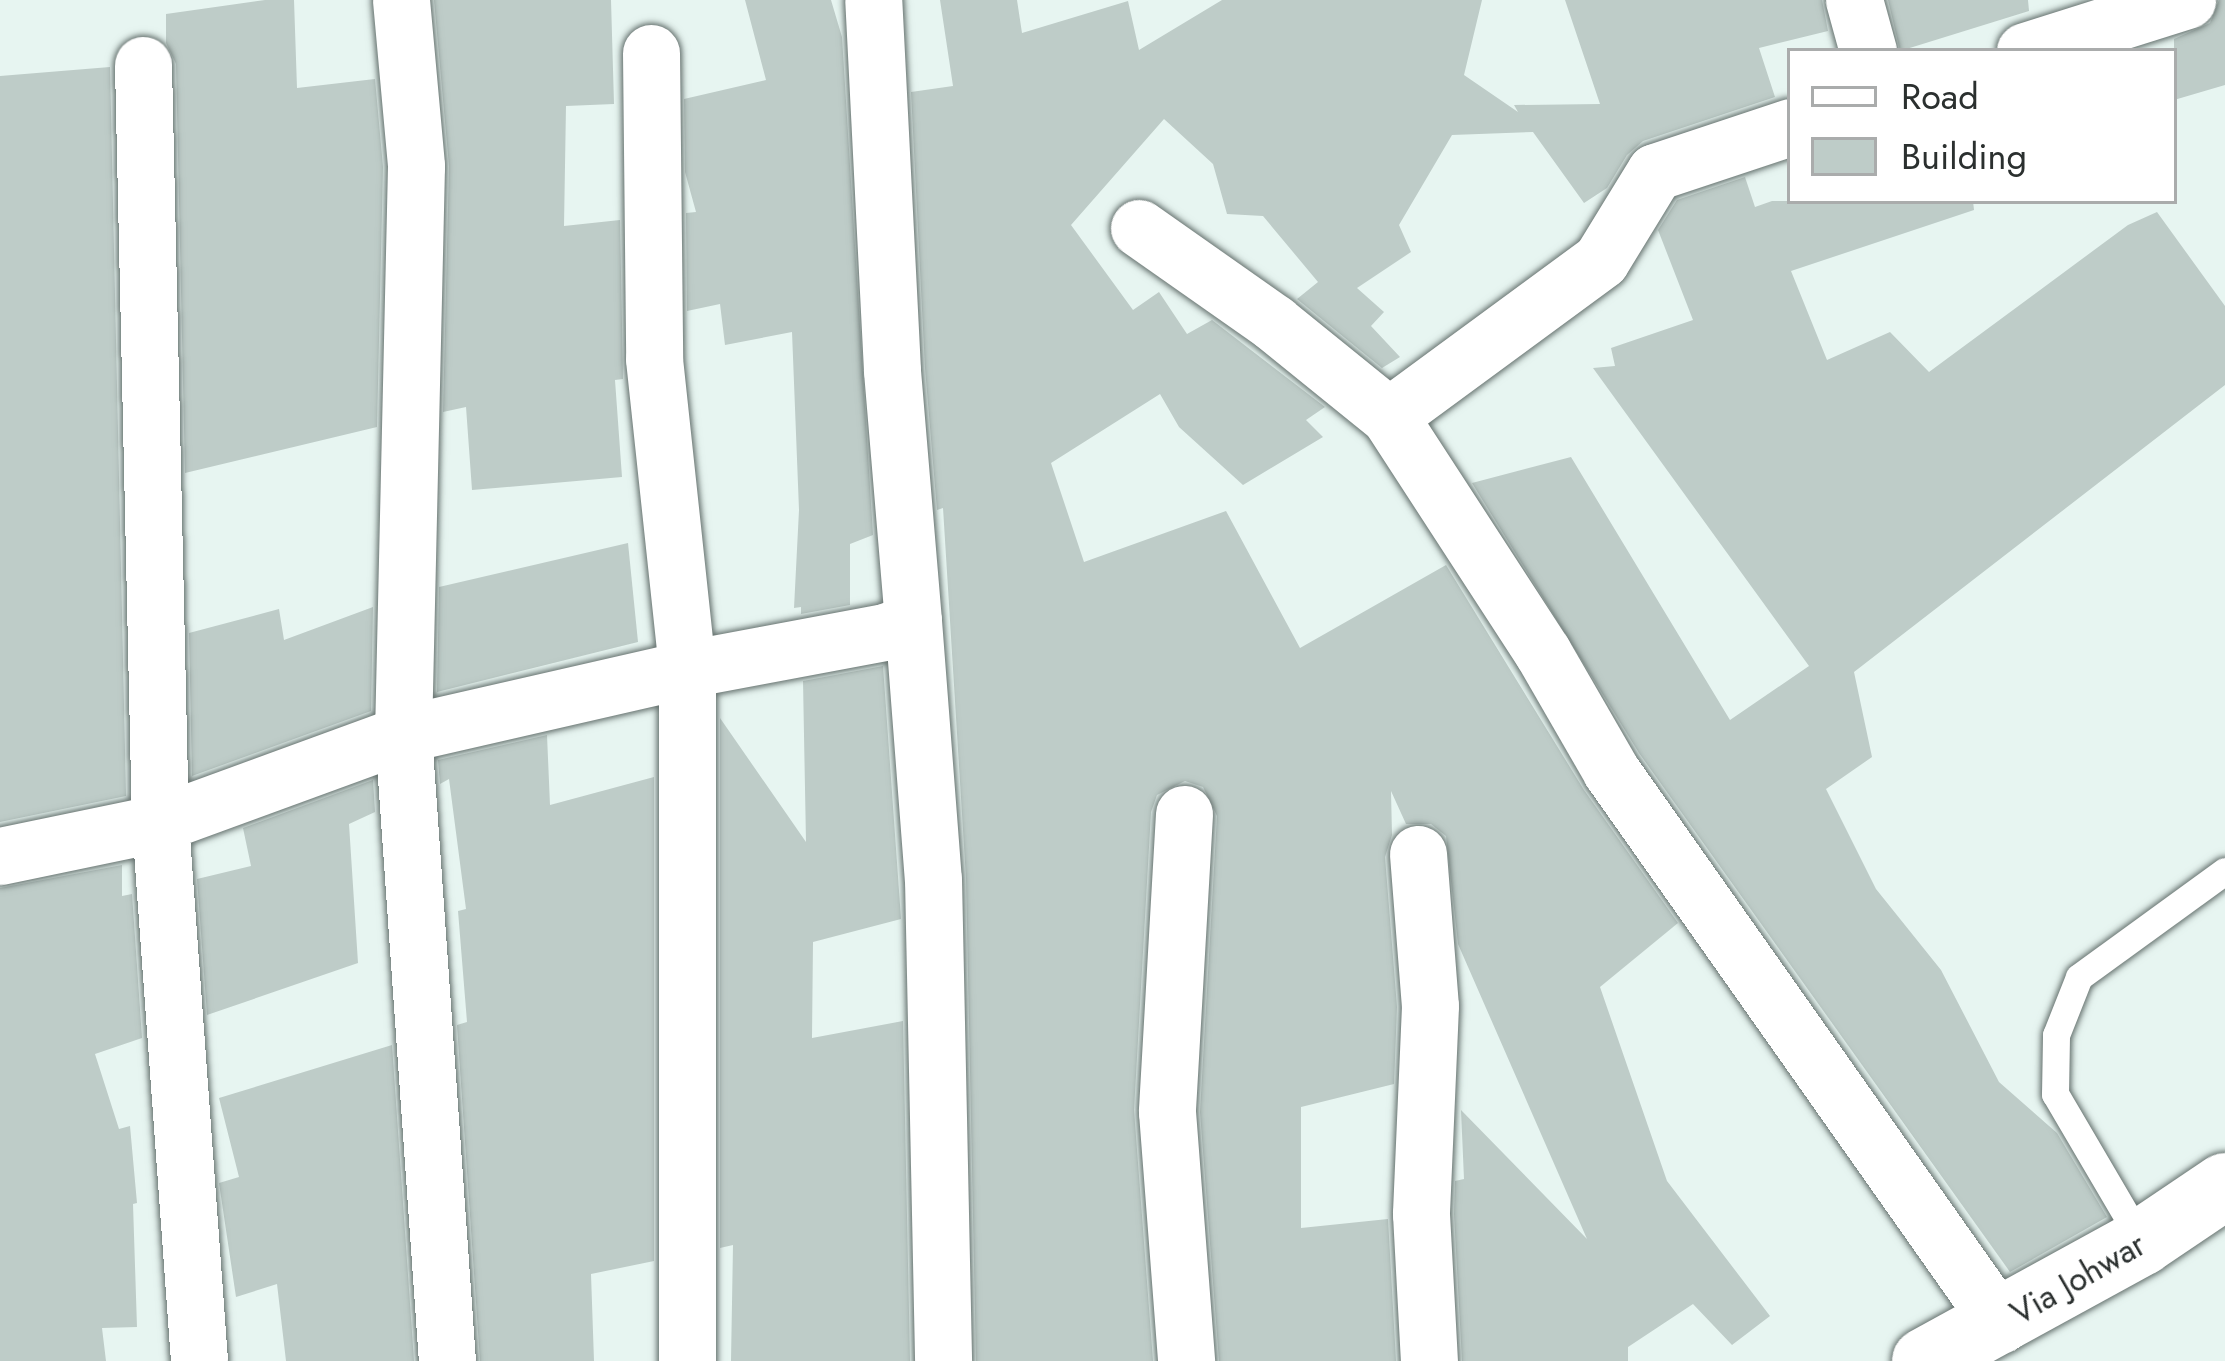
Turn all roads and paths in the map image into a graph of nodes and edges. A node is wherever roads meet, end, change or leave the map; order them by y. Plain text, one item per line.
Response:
1 (401, 0) edge
2 (873, 0) edge
3 (1855, 0) edge
4 (2187, 0) edge
5 (2218, 0) edge
6 (2225, 8) edge
7 (1867, 48) edge
8 (2035, 48) edge
9 (651, 53) dead end
10 (142, 65) dead end
11 (1787, 128) edge
12 (1138, 228) dead end
13 (1389, 416) junction
14 (913, 621) junction
15 (687, 669) junction
16 (403, 734) junction
17 (1184, 814) dead end
18 (160, 824) junction
19 (1418, 854) dead end
20 (0, 856) edge
21 (2225, 871) edge
22 (2225, 1186) edge
23 (2142, 1242) junction
24 (2001, 1324) junction
25 (199, 1361) edge
26 (447, 1361) edge
27 (687, 1361) edge
28 (943, 1361) edge
29 (1186, 1361) edge
30 (1429, 1361) edge
31 (1925, 1361) edge

1 - 16 street
2 - 14 street
3 - 7 street
4 - 8 street
5 - 6 street
9 - 15 street
10 - 18 street
11 - 13 street
12 - 13 street
13 - 24 street
14 - 15 street
14 - 28 street
15 - 16 street
15 - 27 street
16 - 18 street
16 - 26 street
17 - 29 street
18 - 20 street
18 - 25 street
19 - 30 street
21 - 23 lane
22 - 23 street, Via Johwar
23 - 24 street, Via Johwar
24 - 31 street, Via Johwar

